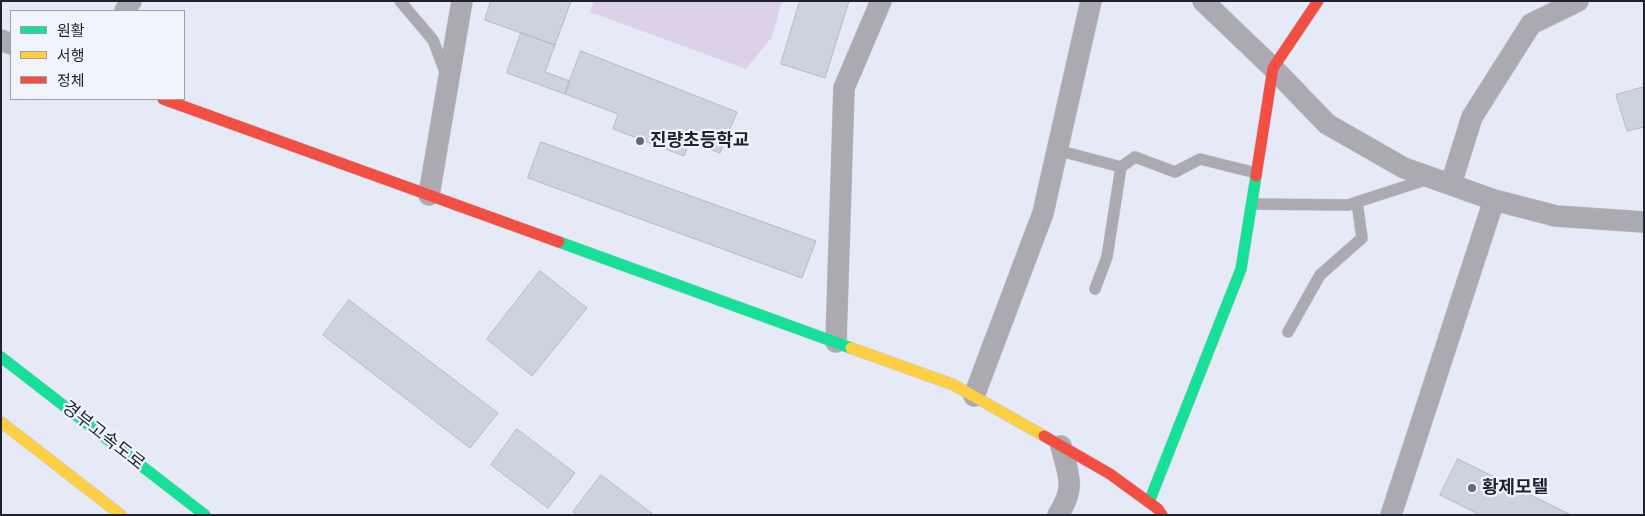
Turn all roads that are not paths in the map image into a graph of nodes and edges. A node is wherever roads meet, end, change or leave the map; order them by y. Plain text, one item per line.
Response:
1 (400, 1) edge
2 (462, 1) edge
3 (881, 1) edge
4 (1091, 1) edge
5 (1203, 1) edge
6 (1318, 1) edge
7 (1578, 1) edge
8 (1273, 68) junction
9 (448, 81) junction
10 (166, 100) edge
11 (1057, 150) junction
12 (1121, 167) junction
13 (1256, 173) junction
14 (1441, 181) junction
15 (428, 195) junction
16 (1494, 200) junction
17 (1357, 202) junction
18 (1252, 204) junction
19 (1644, 222) edge
20 (1095, 289) dead end
21 (1288, 332) dead end
22 (836, 342) junction
23 (1, 357) edge
24 (974, 396) junction
25 (1, 422) edge
26 (1061, 446) junction
27 (1149, 502) junction
28 (121, 515) edge
29 (205, 515) edge
30 (1058, 515) edge
31 (1162, 515) edge
32 (1391, 515) edge

1 - 9 lane
2 - 9 street
3 - 22 street
4 - 11 street
5 - 8 street
6 - 8 main road
7 - 14 street
8 - 13 main road
8 - 14 street
9 - 15 street
10 - 15 main road
11 - 12 lane
11 - 24 street
12 - 13 lane
12 - 20 lane
13 - 18 main road
14 - 16 street
14 - 17 lane
15 - 22 main road
16 - 19 street
16 - 32 street
17 - 18 lane
17 - 21 lane
18 - 27 main road
22 - 24 main road
23 - 29 main road, 경부고속도로
24 - 26 main road
25 - 28 main road
26 - 27 main road
26 - 30 street
27 - 31 main road

